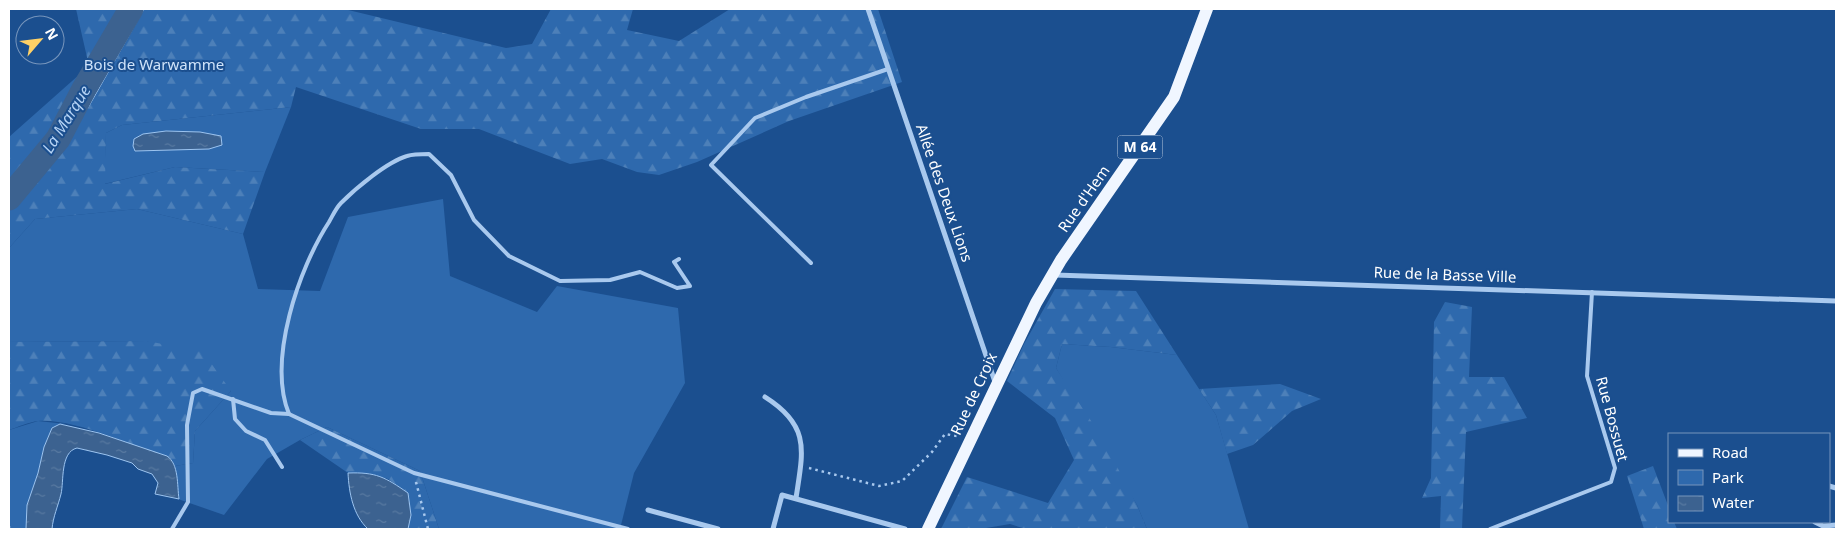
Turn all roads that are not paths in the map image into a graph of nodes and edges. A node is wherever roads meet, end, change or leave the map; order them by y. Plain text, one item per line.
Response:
1 (868, 9) edge
2 (1207, 9) edge
3 (888, 68) junction
4 (679, 259) dead end
5 (811, 263) dead end
6 (1053, 274) junction
7 (1592, 292) junction
8 (1836, 301) edge
9 (996, 385) junction
10 (765, 396) dead end
11 (233, 399) junction
12 (289, 414) junction
13 (282, 467) dead end
14 (796, 498) junction
15 (648, 510) dead end
16 (1817, 523) edge
17 (1835, 527) edge
18 (172, 529) edge
19 (628, 529) edge
20 (718, 529) edge
21 (773, 529) edge
22 (906, 529) edge
23 (928, 529) edge
24 (1490, 529) edge

1 - 3 street, Allée des Deux Lions
2 - 6 main road, Rue d'Hem / M 64
3 - 5 lane
3 - 9 street, Allée des Deux Lions
4 - 12 lane
6 - 7 street, Rue de la Basse Ville
6 - 9 main road, Rue de Croix / M 64
7 - 8 street, Rue de la Basse Ville
7 - 24 lane, Rue Bossuet
9 - 23 main road, Rue de Croix / M 64
10 - 14 street
11 - 12 lane
11 - 13 lane
11 - 18 lane
12 - 19 lane
14 - 21 street
14 - 22 street
15 - 20 street
16 - 17 street

